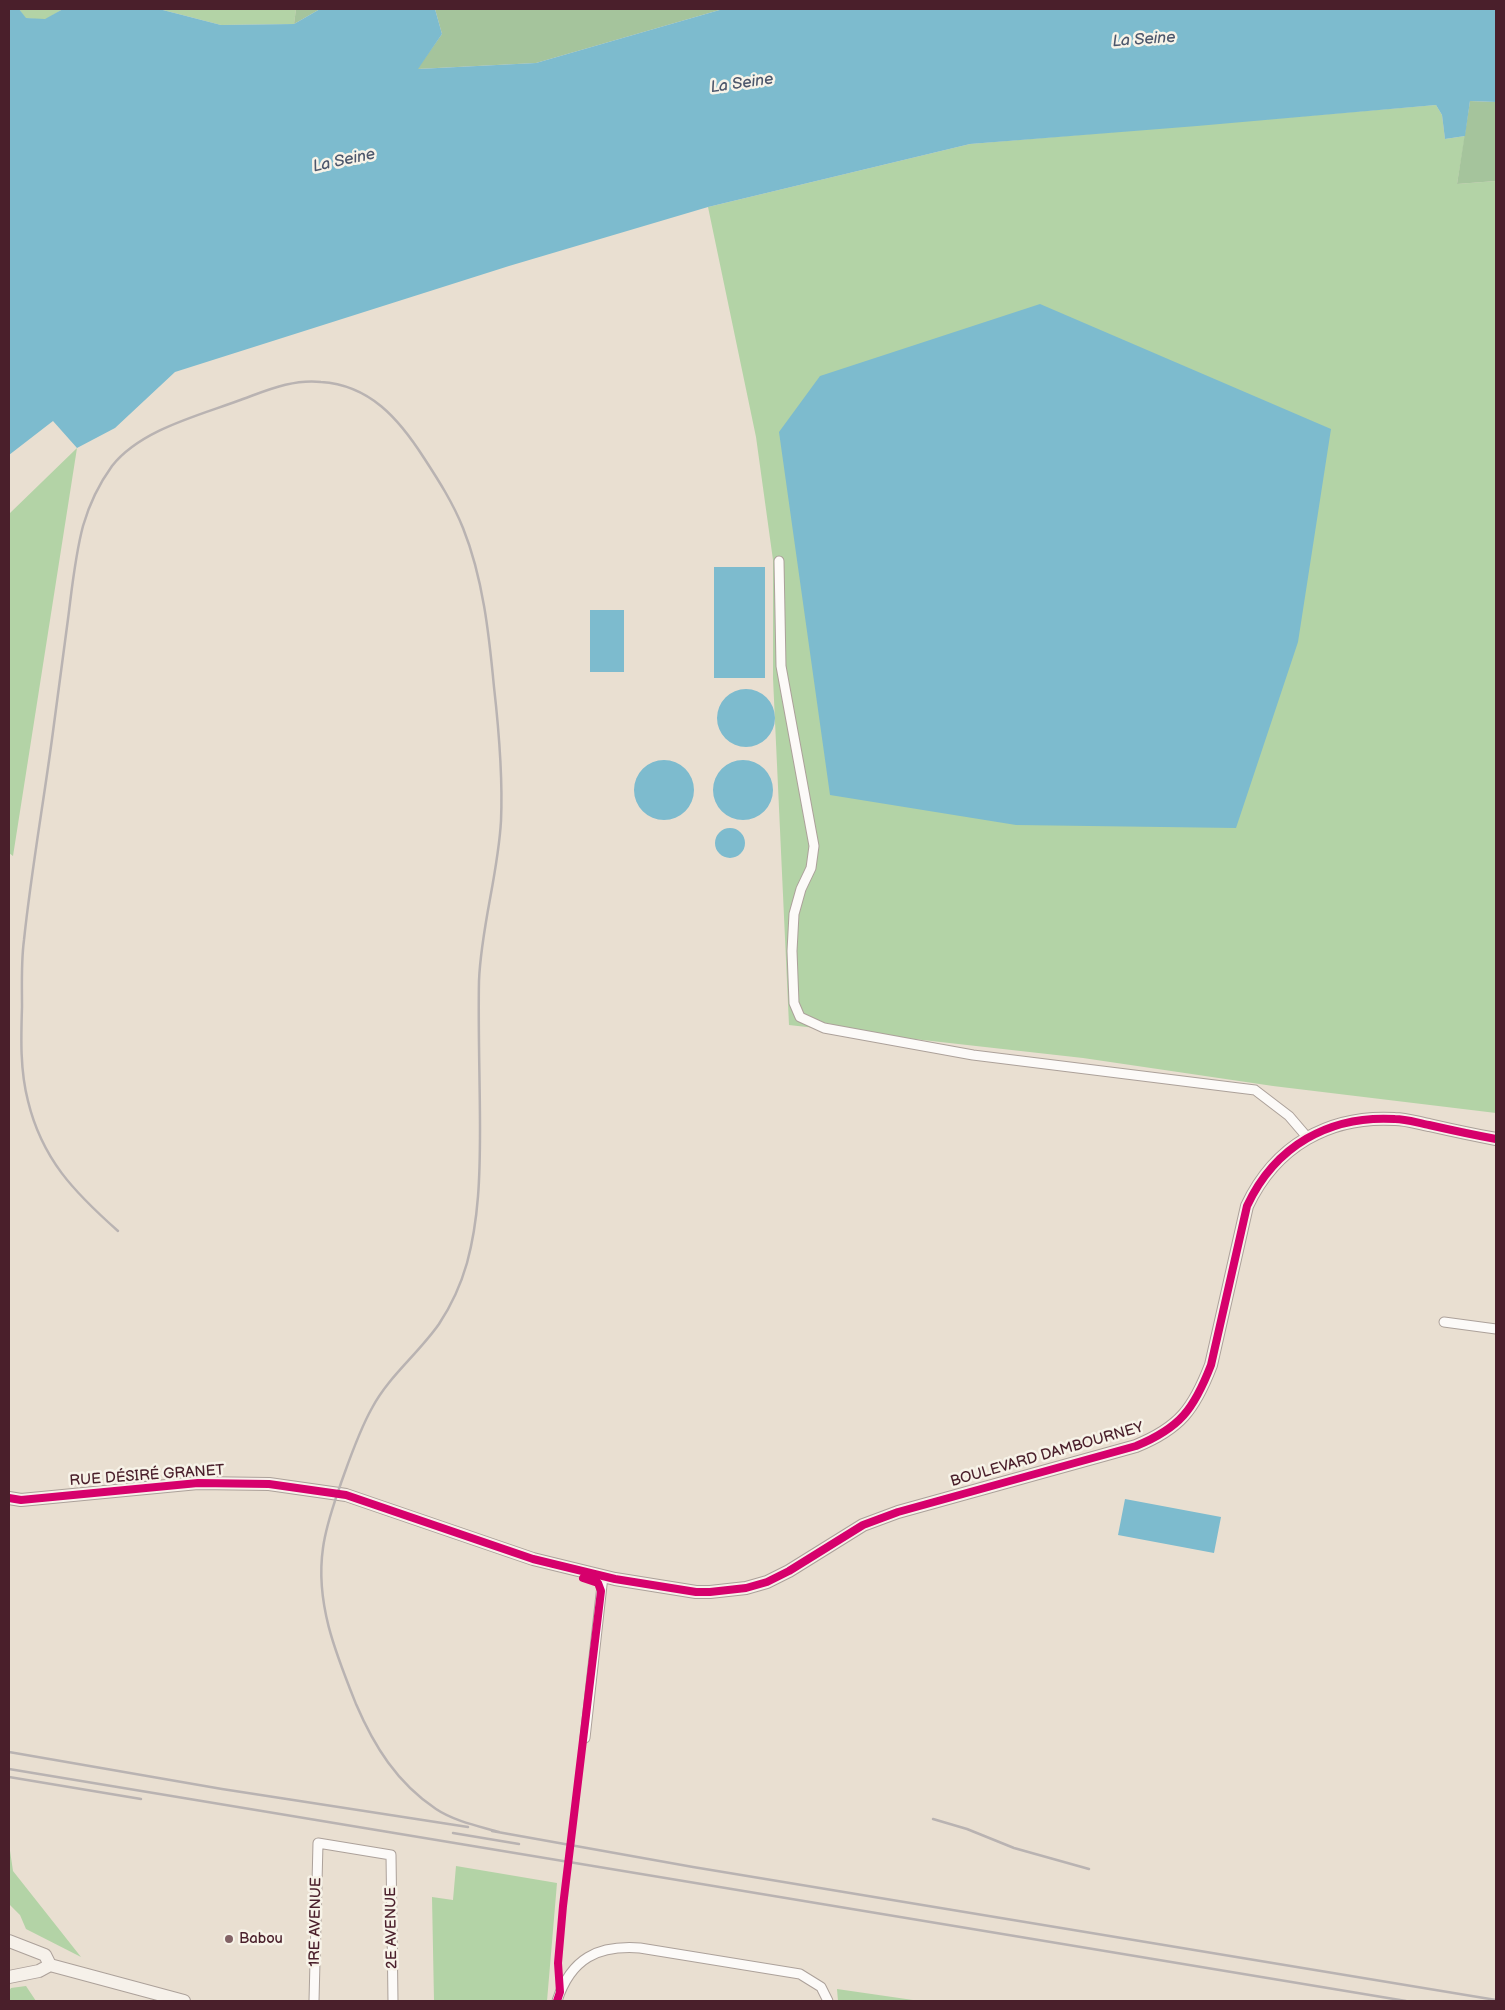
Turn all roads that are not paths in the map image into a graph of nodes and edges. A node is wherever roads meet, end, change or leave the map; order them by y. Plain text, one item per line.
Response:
1 (779, 561) dead end
2 (1307, 1137) junction
3 (1496, 1139) edge
4 (1444, 1322) dead end
5 (1496, 1329) edge
6 (15, 1499) edge
7 (9, 1506) edge
8 (517, 1554) joint
9 (603, 1576) junction
10 (584, 1738) dead end
11 (318, 1843) joint
12 (9, 1941) edge
13 (50, 1965) junction
14 (9, 1977) edge
15 (559, 1997) edge
16 (184, 2001) edge
17 (314, 2001) edge
18 (393, 2001) edge
19 (828, 2001) edge

1 - 2 street
2 - 3 street, BOULEVARD DAMBOURNEY
2 - 9 street, BOULEVARD DAMBOURNEY
4 - 5 street
6 - 7 street, RUE DÉSIRÉ GRANET
6 - 8 street, RUE DÉSIRÉ GRANET
8 - 9 street, BOULEVARD DAMBOURNEY
9 - 10 street
11 - 17 street, 1RE AVENUE
11 - 18 street, 2E AVENUE
12 - 13 street
13 - 14 street
13 - 16 street
15 - 19 street

